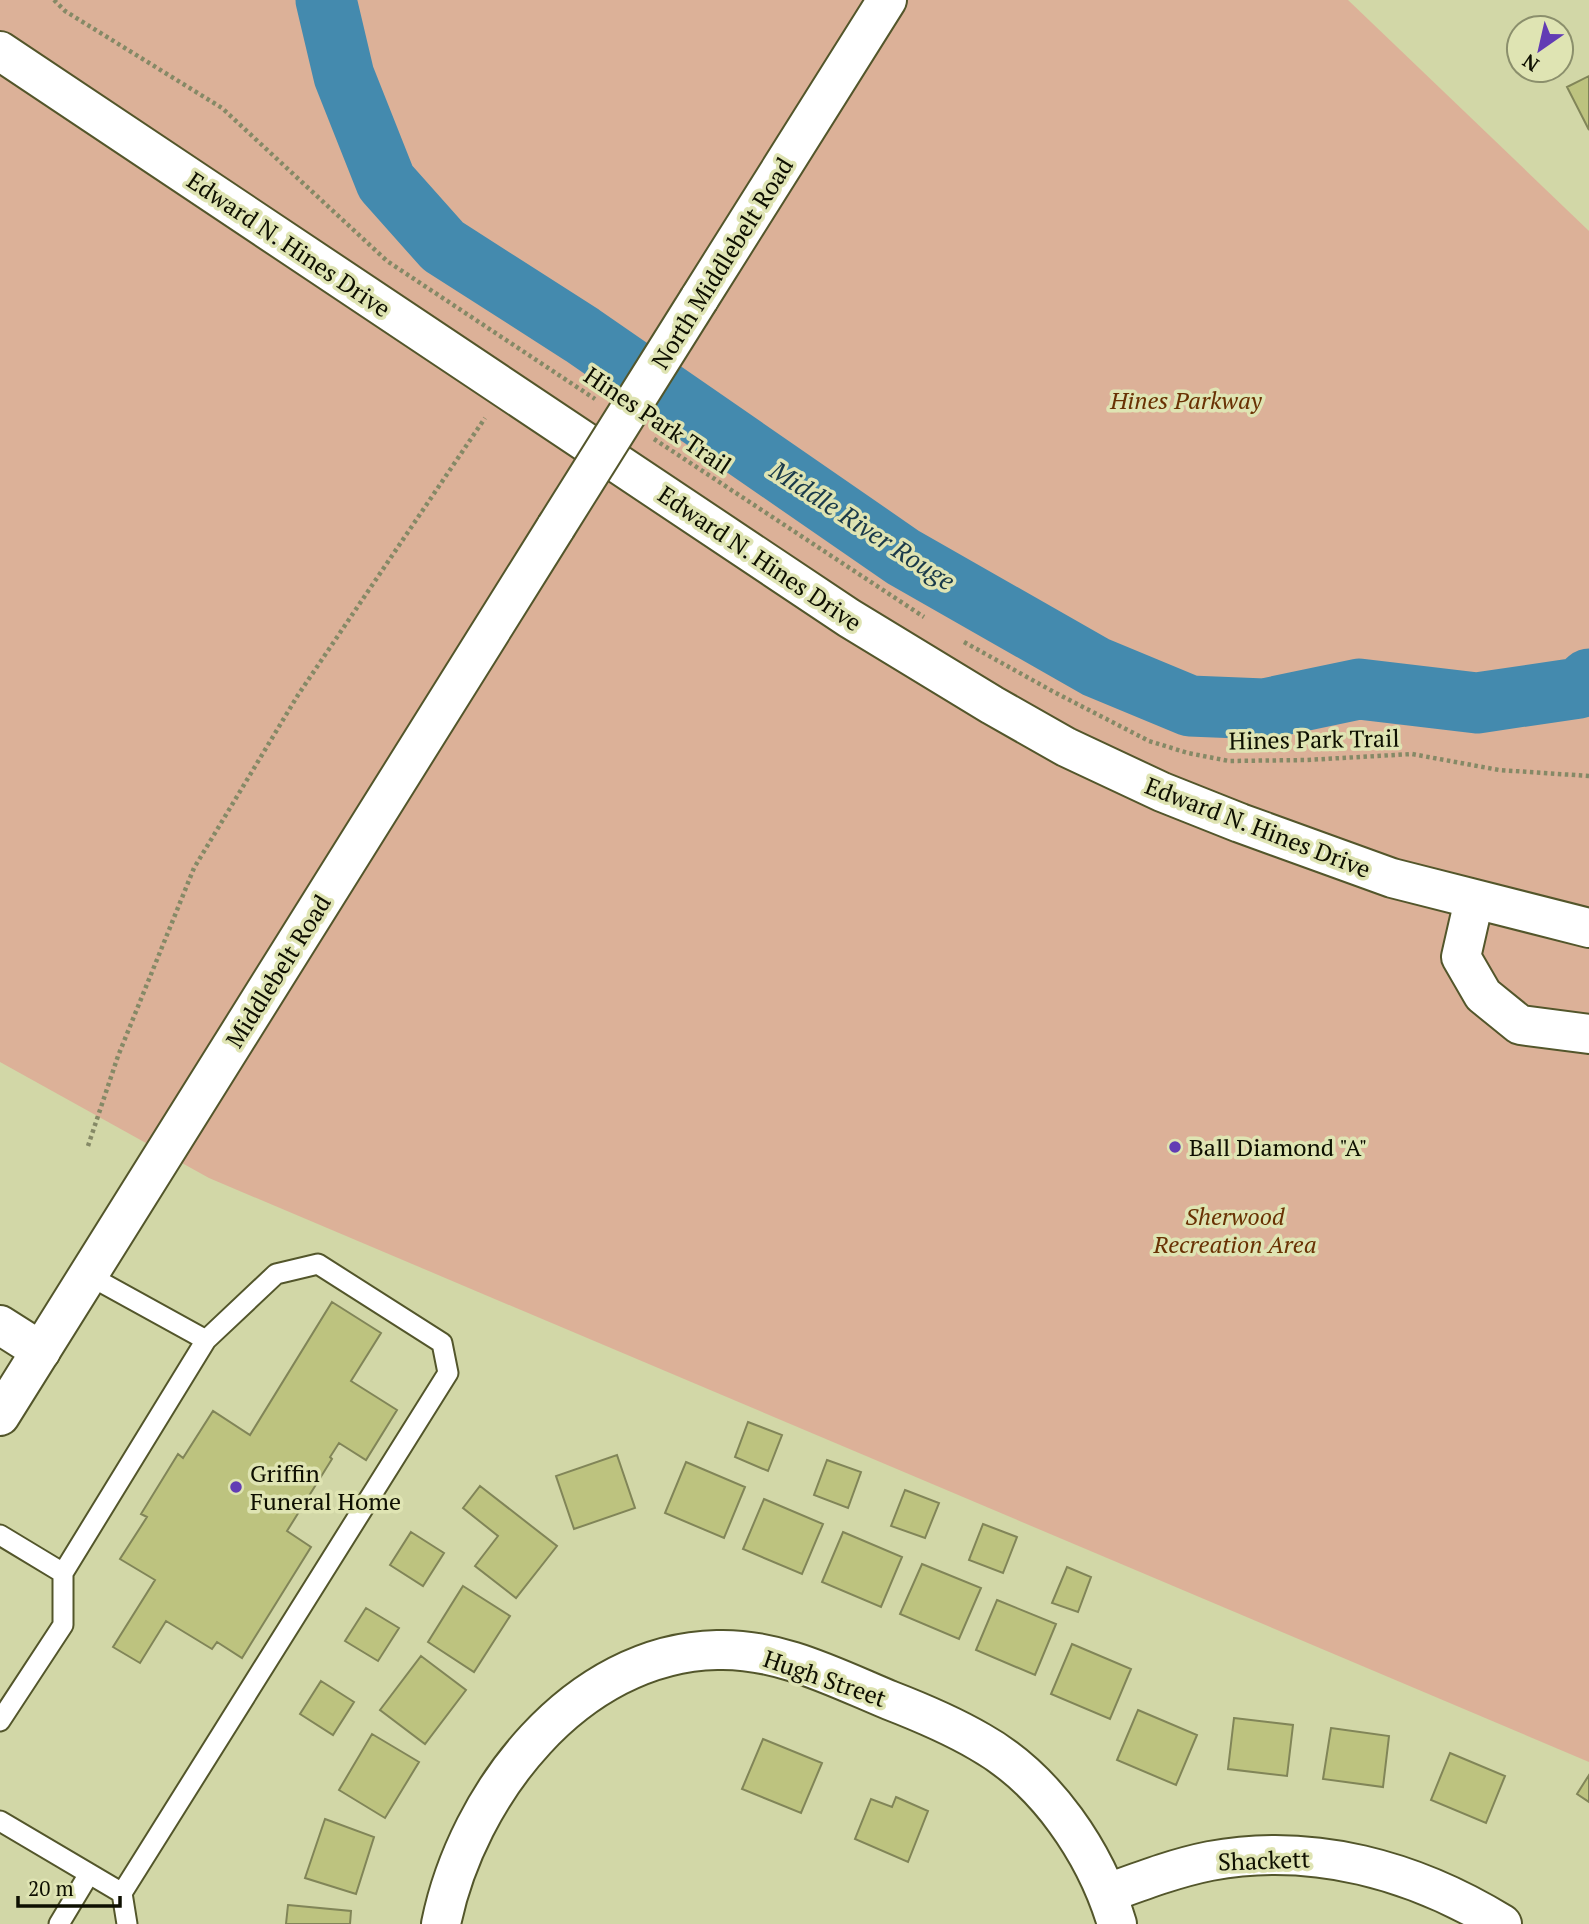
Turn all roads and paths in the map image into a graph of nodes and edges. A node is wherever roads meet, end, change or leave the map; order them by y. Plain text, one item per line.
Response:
1 (54, 0) edge
2 (887, 0) edge
3 (0, 51) edge
4 (505, 388) junction
5 (596, 399) dead end
6 (649, 436) dead end
7 (556, 527) joint
8 (933, 624) dead end
9 (957, 638) dead end
10 (1589, 776) edge
11 (1474, 900) junction
12 (1589, 928) edge
13 (1589, 1034) edge
14 (88, 1146) dead end
15 (88, 1275) junction
16 (0, 1325) edge
17 (206, 1340) junction
18 (41, 1351) junction
19 (0, 1416) edge
20 (0, 1535) edge
21 (63, 1573) junction
22 (0, 1721) edge
23 (1062, 1816) joint
24 (0, 1821) edge
25 (89, 1874) junction
26 (122, 1893) junction
27 (1112, 1909) edge
28 (59, 1924) edge
29 (127, 1924) edge
30 (441, 1924) edge
31 (1502, 1924) edge

1 - 5 path, Hines Park Trail
2 - 7 street, North Middlebelt Road, bridge
3 - 4 street, Edward N. Hines Drive
4 - 11 street, Edward N. Hines Drive
4 - 14 path
6 - 8 path, Hines Park Trail
7 - 15 street, Middlebelt Road
9 - 10 path, Hines Park Trail
11 - 12 street, Edward N. Hines Drive
11 - 13 street
15 - 17 lane
15 - 18 street, Middlebelt Road
16 - 18 street
17 - 21 lane
17 - 26 lane
18 - 19 street, Middlebelt Road
20 - 21 lane
21 - 22 lane
23 - 27 street, Shackett
23 - 30 street, Hugh Street
24 - 25 lane
25 - 26 lane
25 - 28 lane
26 - 29 lane
27 - 31 street, Shackett

